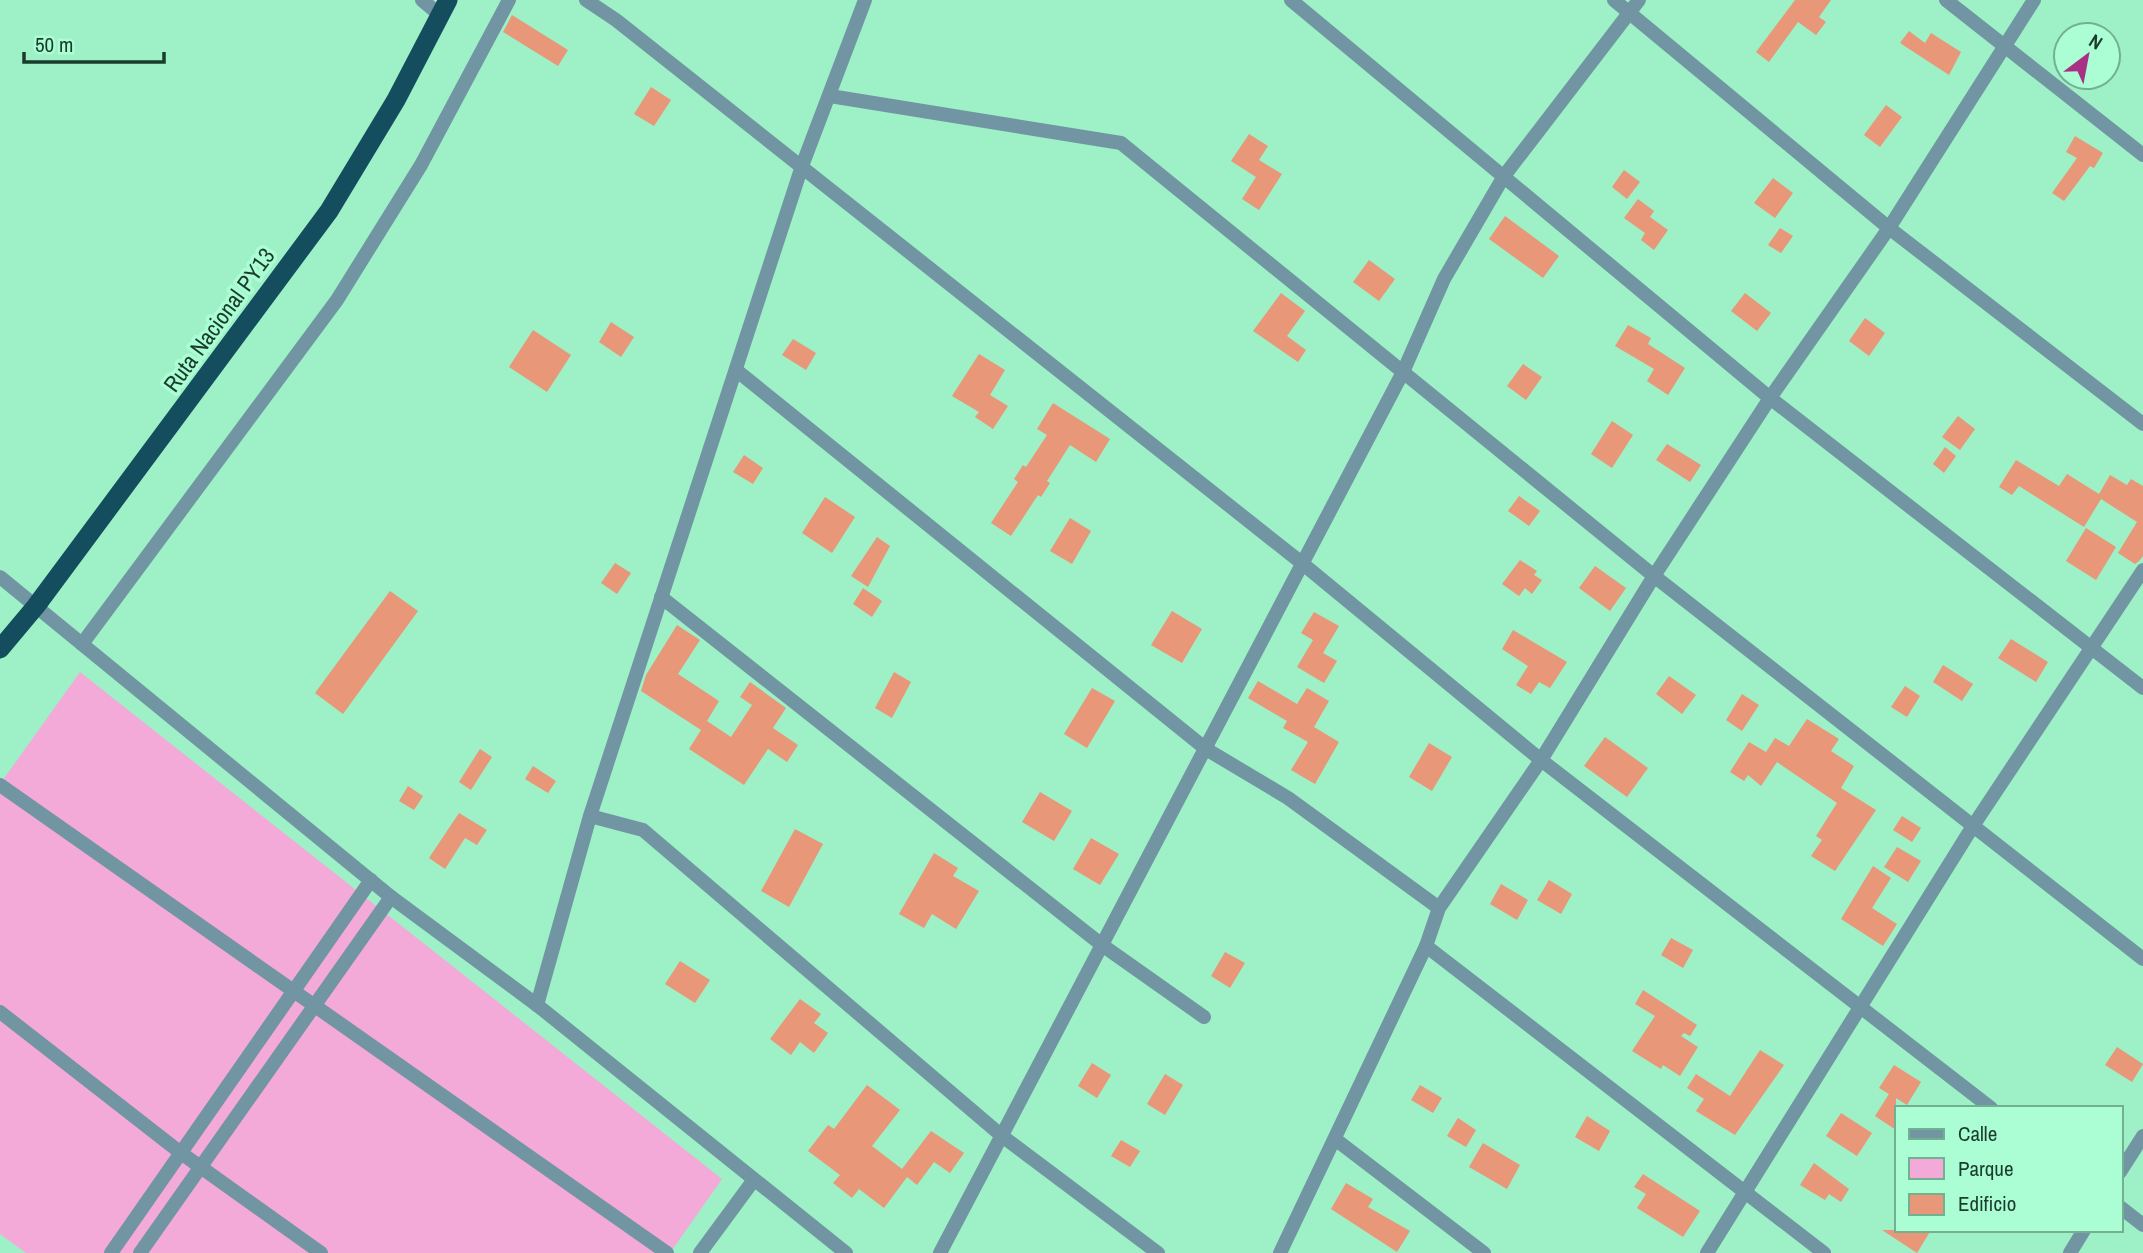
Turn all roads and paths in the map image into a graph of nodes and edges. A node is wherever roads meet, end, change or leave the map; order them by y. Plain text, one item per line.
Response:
1 (422, 0) edge
2 (509, 0) edge
3 (586, 0) edge
4 (865, 0) edge
5 (1291, 0) edge
6 (1614, 0) edge
7 (1639, 0) edge
8 (1946, 0) edge
9 (2034, 0) edge
10 (444, 8) edge
11 (1629, 13) junction
12 (2004, 47) junction
13 (830, 96) junction
14 (2143, 155) edge
15 (802, 166) junction
16 (1504, 176) junction
17 (1889, 228) junction
18 (736, 370) junction
19 (1403, 372) junction
20 (1770, 398) junction
21 (2143, 424) edge
22 (1303, 564) junction
23 (2143, 570) edge
24 (1654, 576) junction
25 (0, 577) edge
26 (661, 597) junction
27 (36, 606) junction
28 (82, 644) junction
29 (2090, 647) junction
30 (0, 649) edge
31 (2143, 688) edge
32 (1206, 749) junction
33 (1541, 760) junction
34 (0, 785) edge
35 (590, 816) junction
36 (1973, 826) junction
37 (371, 880) junction
38 (391, 897) junction
39 (1439, 908) junction
40 (1102, 945) junction
41 (1426, 946) junction
42 (2143, 959) edge
43 (293, 991) junction
44 (537, 1005) junction
45 (1860, 1006) junction
46 (315, 1008) junction
47 (0, 1012) edge
48 (1204, 1017) dead end
49 (1989, 1106) edge
50 (1002, 1136) junction
51 (2143, 1136) edge
52 (1335, 1139) junction
53 (181, 1153) junction
54 (201, 1167) junction
55 (2122, 1169) edge
56 (753, 1181) junction
57 (1746, 1193) junction
58 (2122, 1209) edge
59 (2143, 1225) edge
60 (2083, 1232) edge
61 (111, 1253) edge
62 (140, 1253) edge
63 (321, 1253) edge
64 (667, 1253) edge
65 (700, 1253) edge
66 (846, 1253) edge
67 (940, 1253) edge
68 (1158, 1253) edge
69 (1280, 1253) edge
70 (1484, 1253) edge
71 (1707, 1253) edge
72 (1824, 1253) edge
73 (2070, 1253) edge

1 - 10 street
2 - 28 street
3 - 15 street
4 - 13 street
5 - 16 street
6 - 11 street
7 - 11 street
8 - 12 street
9 - 12 street
10 - 27 highway, Ruta Nacional PY13
11 - 16 street
11 - 17 street
12 - 14 street
12 - 17 street
13 - 15 street
13 - 19 street
15 - 18 street
15 - 22 street
16 - 19 street
16 - 20 street
17 - 20 street
17 - 21 street
18 - 26 street
18 - 32 street
19 - 22 street
19 - 24 street
20 - 24 street
20 - 29 street
22 - 32 street
22 - 33 street
23 - 29 street
24 - 33 street
24 - 36 street
25 - 27 street
26 - 35 street
26 - 40 street
27 - 28 street
27 - 30 highway, Ruta Nacional PY13
28 - 37 street
29 - 31 street
29 - 36 street
32 - 39 street
32 - 40 street
33 - 39 street
33 - 45 street
34 - 43 street
35 - 44 street
35 - 50 street
36 - 42 street
36 - 45 street
37 - 38 street
37 - 43 street
38 - 44 street
38 - 46 street
39 - 41 street
40 - 48 street
40 - 50 street
41 - 52 street
41 - 57 street
43 - 46 street
43 - 53 street
44 - 56 street
45 - 49 street
45 - 57 street
46 - 54 street
46 - 64 street
47 - 53 street
50 - 67 street
50 - 68 street
51 - 55 street
52 - 69 street
52 - 70 street
53 - 54 street
53 - 61 street
54 - 62 street
54 - 63 street
56 - 65 street
56 - 66 street
57 - 71 street
57 - 72 street
58 - 59 street
60 - 73 street

